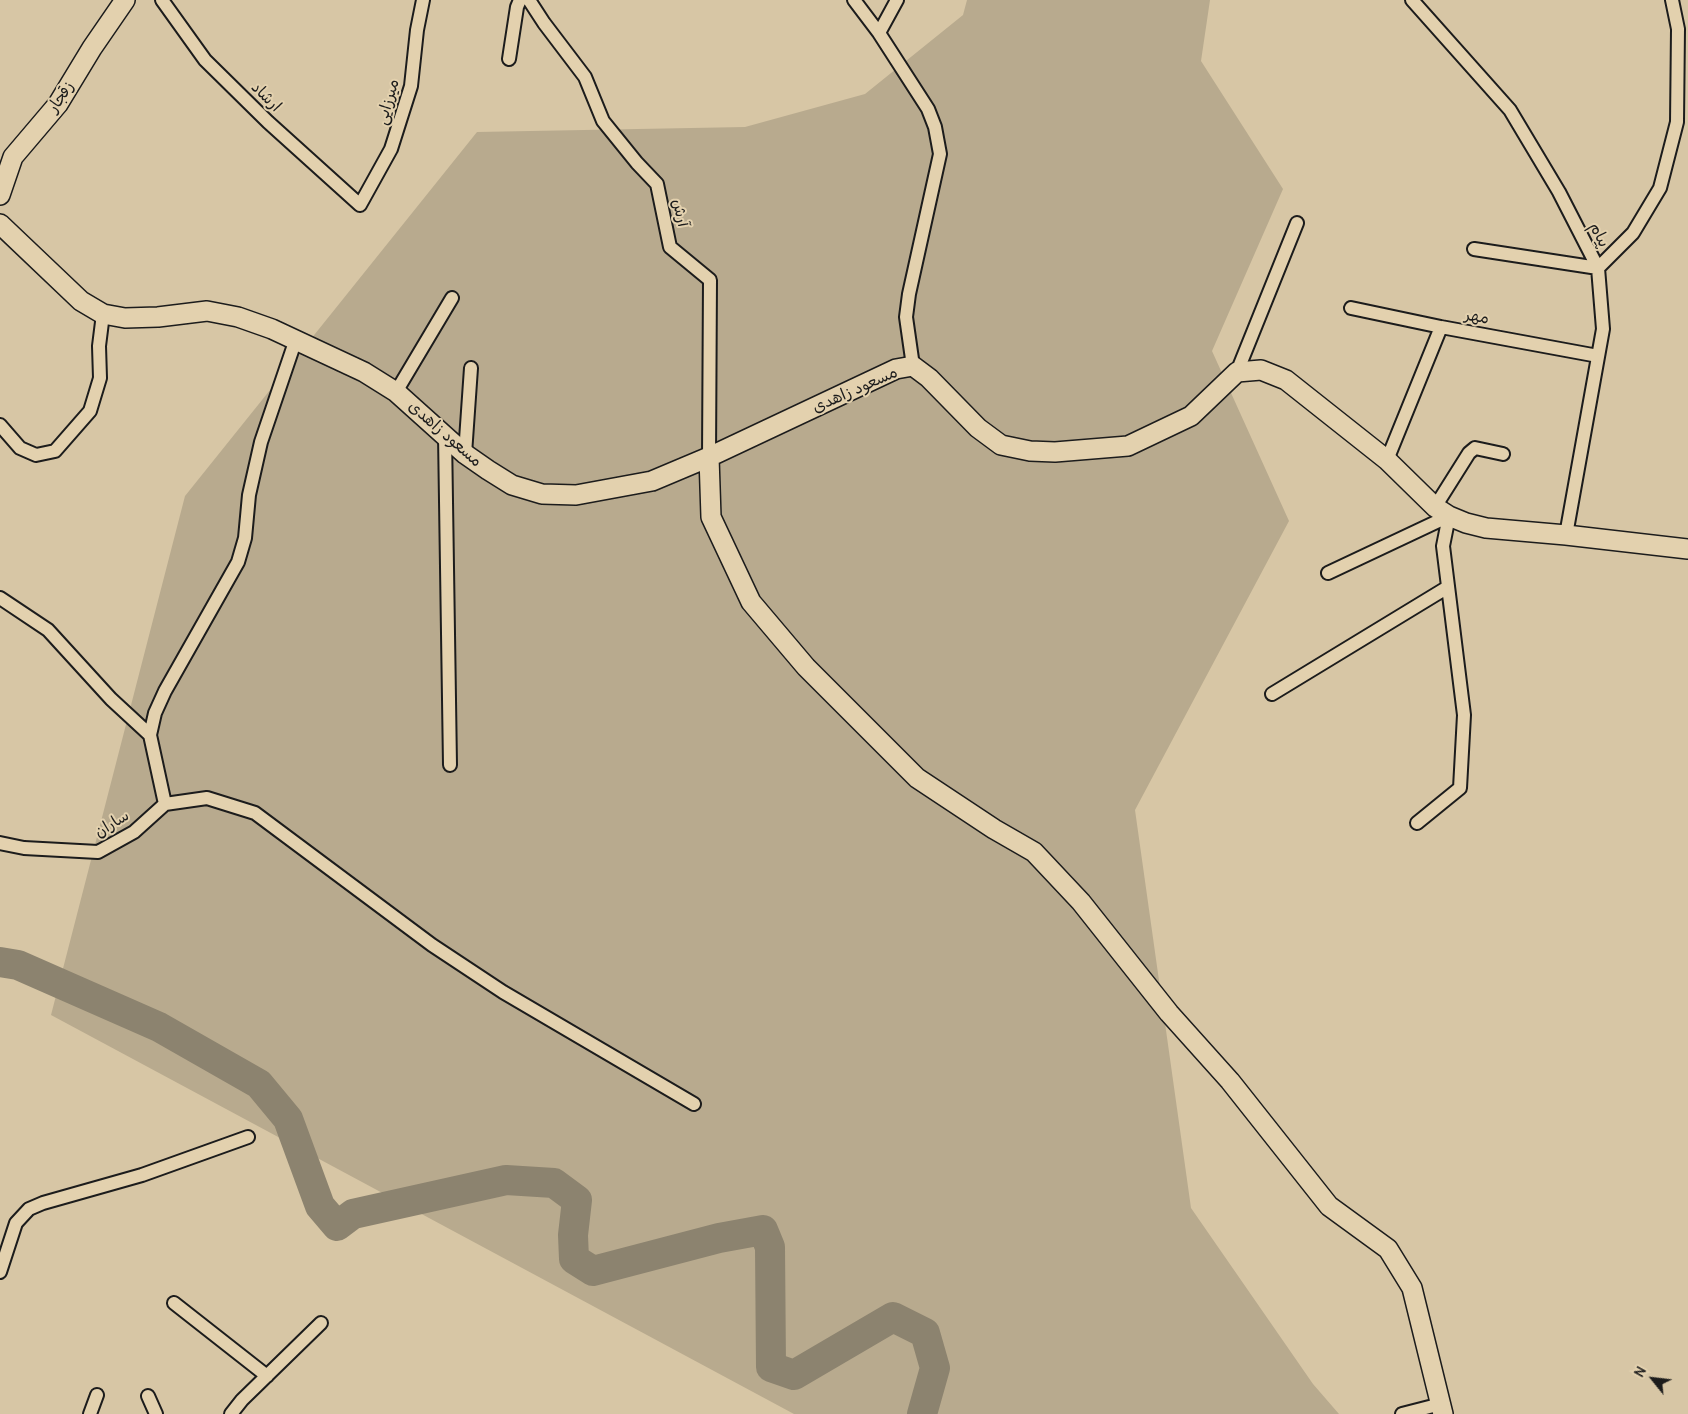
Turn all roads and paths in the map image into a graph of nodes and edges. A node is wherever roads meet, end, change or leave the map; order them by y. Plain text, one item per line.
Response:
1 (125, 0) edge
2 (162, 0) edge
3 (423, 0) edge
4 (520, 0) edge
5 (529, 0) edge
6 (854, 0) edge
7 (897, 0) edge
8 (1412, 0) edge
9 (1672, 0) edge
10 (879, 33) junction
11 (509, 60) dead end
12 (0, 195) edge
13 (360, 206) joint
14 (1297, 223) dead end
15 (0, 224) edge
16 (1474, 249) dead end
17 (1598, 268) junction
18 (452, 298) dead end
19 (1351, 308) dead end
20 (103, 314) junction
21 (1441, 327) junction
22 (296, 339) junction
23 (1598, 356) junction
24 (913, 366) junction
25 (471, 368) dead end
26 (1236, 372) junction
27 (396, 392) junction
28 (0, 425) edge
29 (445, 435) junction
30 (465, 454) junction
31 (1503, 454) dead end
32 (709, 457) junction
33 (1387, 460) junction
34 (1442, 512) junction
35 (1566, 535) junction
36 (1688, 549) edge
37 (1328, 573) dead end
38 (1448, 587) junction
39 (0, 598) edge
40 (1272, 694) dead end
41 (150, 735) junction
42 (450, 765) dead end
43 (165, 804) junction
44 (1417, 823) dead end
45 (0, 843) edge
46 (694, 1104) dead end
47 (248, 1137) dead end
48 (0, 1272) edge
49 (174, 1303) dead end
50 (321, 1323) dead end
51 (267, 1376) junction
52 (97, 1395) dead end
53 (148, 1396) dead end
54 (1442, 1409) edge
55 (90, 1414) edge
56 (156, 1414) edge
57 (232, 1414) edge
58 (1402, 1414) edge

1 - 12 street, زقجار
2 - 13 street, ارشاد
3 - 13 street, میرزایی
4 - 11 street
5 - 32 street, آرش
6 - 10 street
7 - 10 street
8 - 17 street, پیام
9 - 17 street
10 - 24 street
14 - 26 street
15 - 20 street, مسعود زاهدی
16 - 17 street
17 - 23 street, پیام
18 - 27 street
19 - 21 street, مهر
20 - 22 street, مسعود زاهدی
20 - 28 street
21 - 23 street, مهر
21 - 33 street
22 - 27 street, مسعود زاهدی
22 - 41 street
23 - 35 street, پیام
24 - 26 street
24 - 32 street, مسعود زاهدی
25 - 30 street
26 - 33 street
27 - 29 street, مسعود زاهدی
29 - 30 street, مسعود زاهدی
29 - 42 street
30 - 32 street, مسعود زاهدی
31 - 34 street
32 - 54 street
33 - 34 street
34 - 35 street
34 - 37 street
34 - 38 street
35 - 36 street
38 - 40 street
38 - 44 street
39 - 41 street
41 - 43 street
43 - 45 street, ساران
43 - 46 street
47 - 48 street
49 - 51 street
50 - 51 street
51 - 57 street
52 - 55 street
53 - 56 street
54 - 58 street

